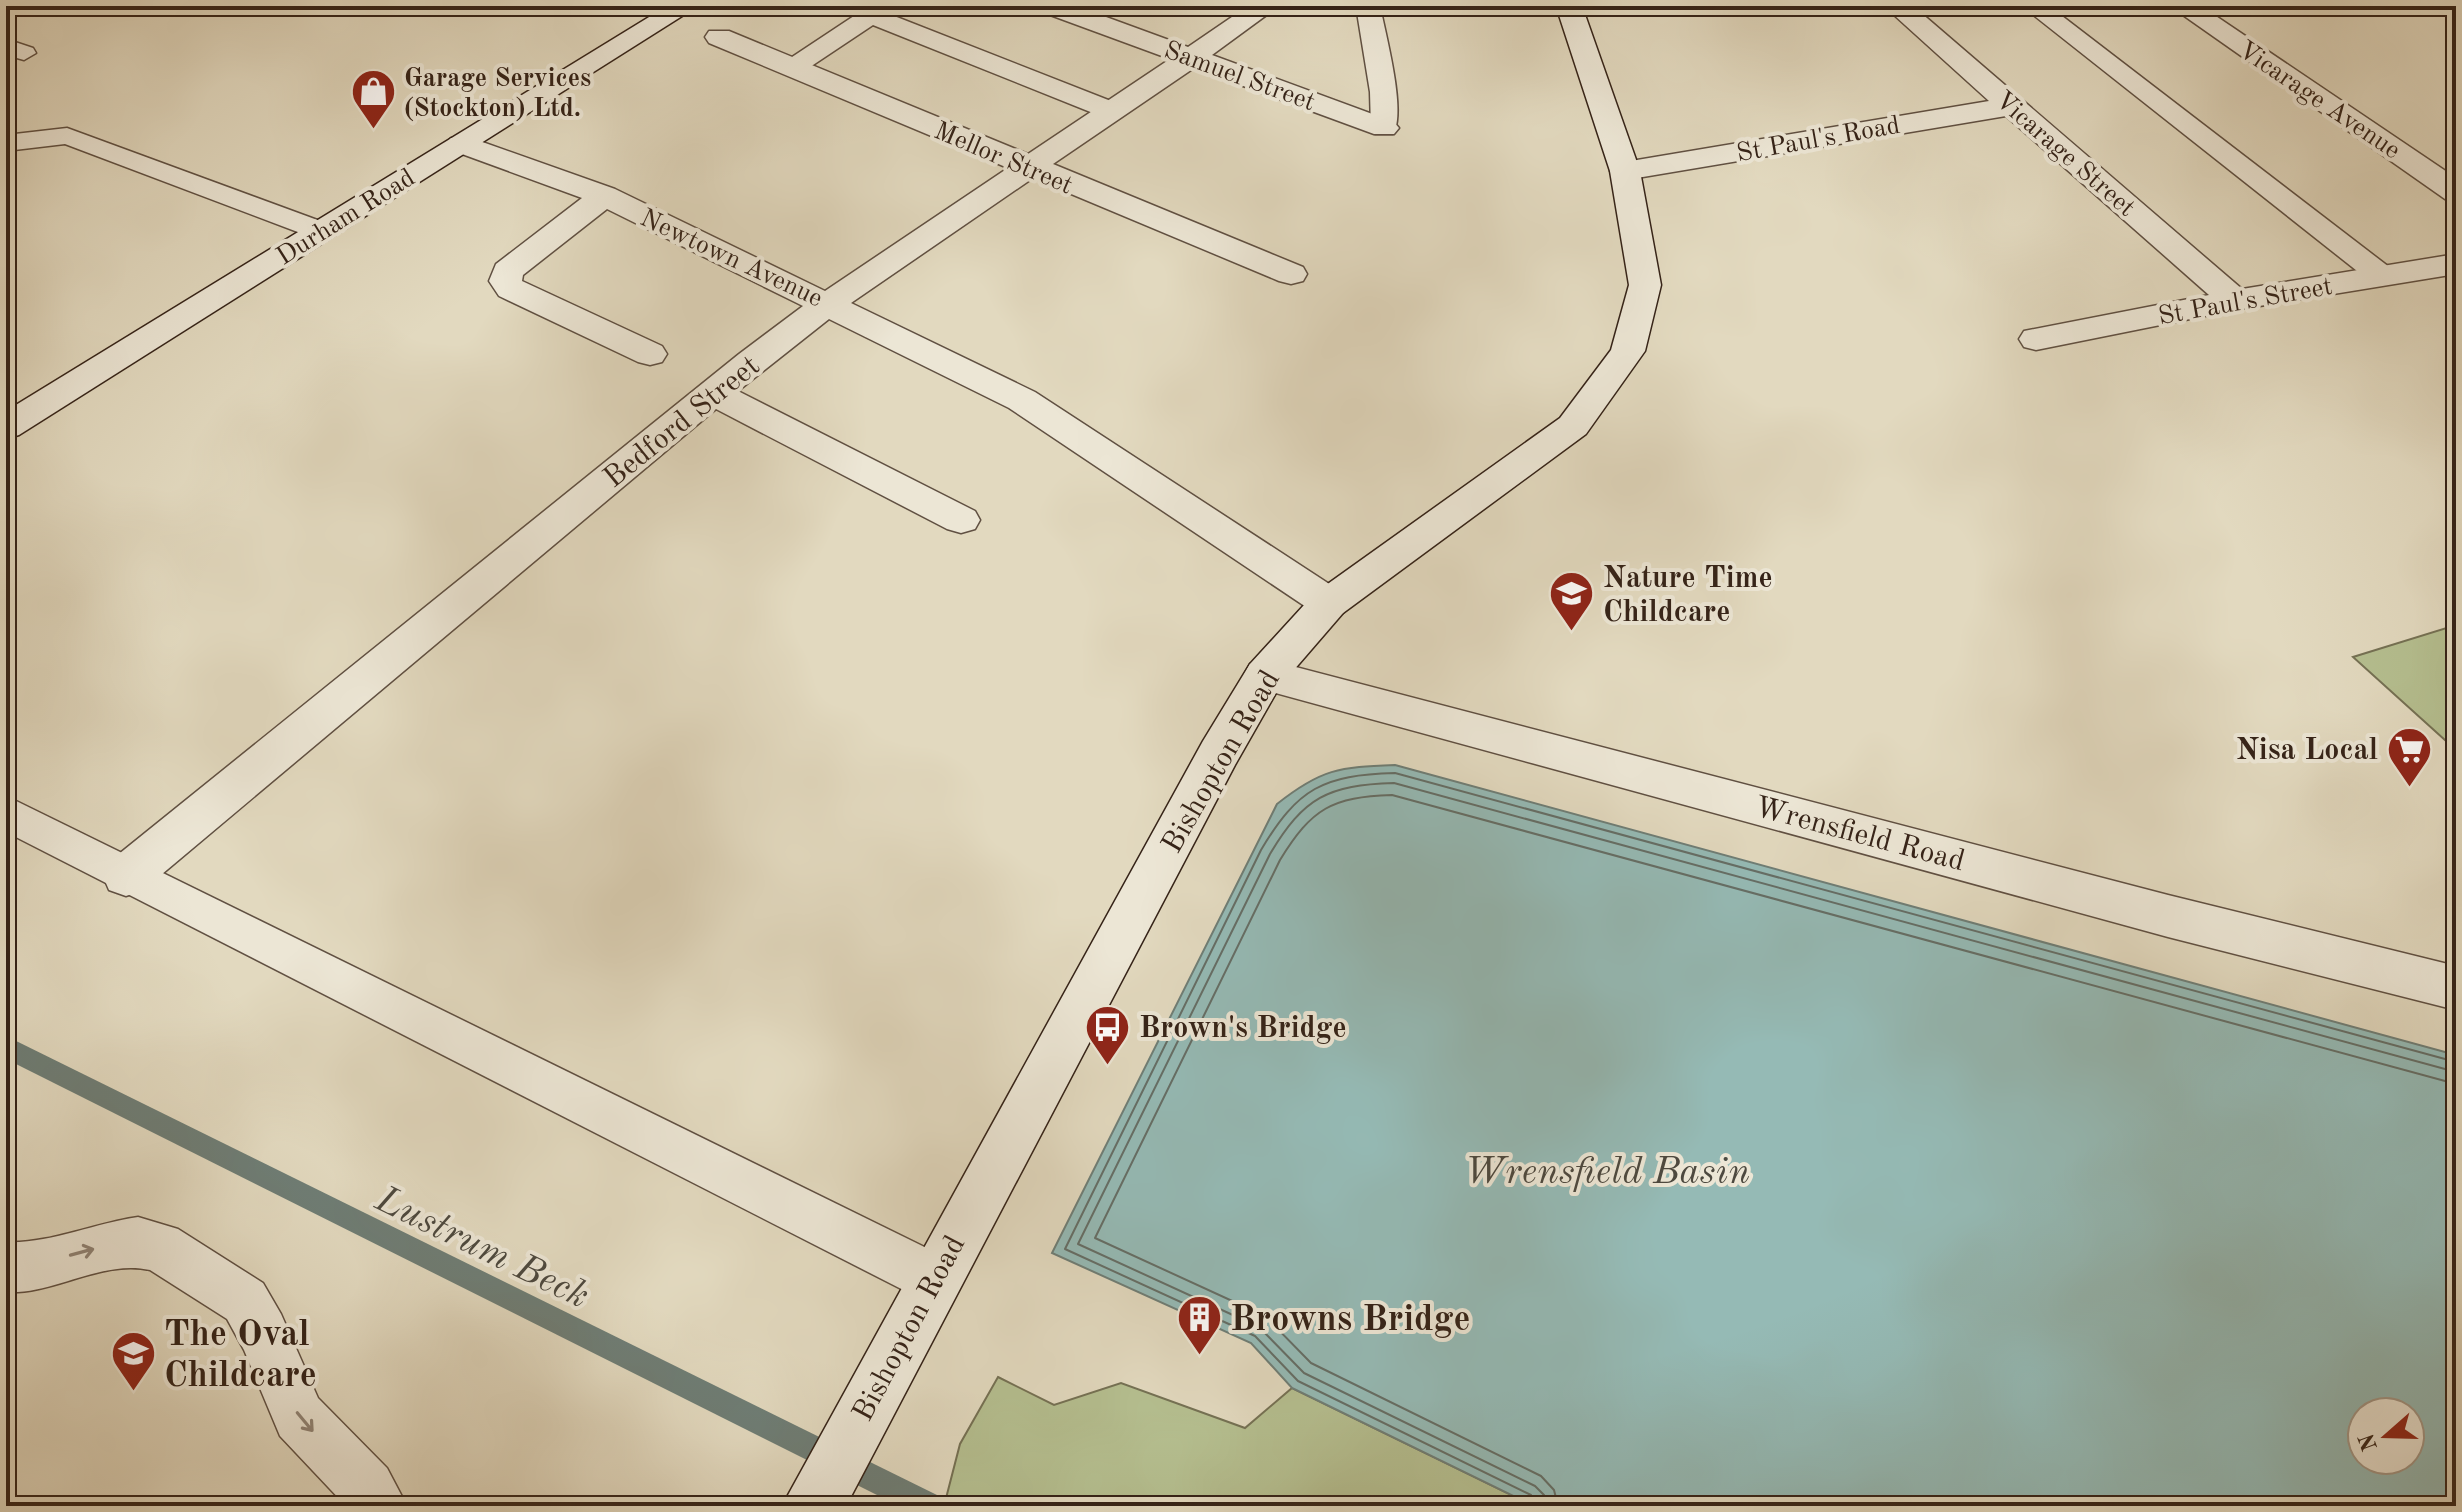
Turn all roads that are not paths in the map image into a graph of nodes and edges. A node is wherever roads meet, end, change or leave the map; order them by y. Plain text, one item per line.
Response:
1 (685, 6) edge
2 (1051, 6) edge
3 (1266, 6) edge
4 (1368, 6) edge
5 (1569, 6) edge
6 (1897, 6) edge
7 (2034, 6) edge
8 (2183, 6) edge
9 (878, 11) edge
10 (719, 37) dead end
11 (1192, 56) junction
12 (792, 68) junction
13 (2011, 106) junction
14 (1112, 111) junction
15 (1384, 128) joint
16 (6, 143) edge
17 (461, 144) junction
18 (1030, 169) junction
19 (1625, 171) junction
20 (2456, 192) edge
21 (604, 196) junction
22 (321, 231) junction
23 (2456, 264) edge
24 (1291, 274) dead end
25 (2382, 276) junction
26 (2235, 300) junction
27 (829, 303) junction
28 (2036, 339) dead end
29 (650, 354) dead end
30 (713, 393) junction
31 (6, 427) edge
32 (961, 520) dead end
33 (1329, 603) junction
34 (1265, 675) junction
35 (6, 813) edge
36 (126, 876) junction
37 (2456, 988) edge
38 (6, 1267) edge
39 (935, 1279) junction
40 (379, 1506) edge
41 (813, 1506) edge

1 - 17 street, Durham Road
2 - 11 street, Samuel Street
3 - 11 street, Bedford Street
4 - 15 lane
5 - 19 street, Bishopton Road
6 - 13 street, Vicarage Street
7 - 25 lane
8 - 20 street, Vicarage Avenue
9 - 12 lane
9 - 14 lane
10 - 12 street, Mellor Street
11 - 14 street, Bedford Street
11 - 15 street, Samuel Street
12 - 18 street, Mellor Street
13 - 19 street, St Paul's Road
13 - 26 street, Vicarage Street
14 - 18 street, Bedford Street
16 - 22 lane
17 - 21 street, Newtown Avenue
17 - 22 street, Durham Road
18 - 24 street, Mellor Street
18 - 27 street, Bedford Street
19 - 33 street, Bishopton Road
21 - 27 street, Newtown Avenue
21 - 29 street
22 - 31 street, Durham Road
23 - 25 street, St Paul's Street
25 - 26 street, St Paul's Street
26 - 28 street, St Paul's Street
27 - 30 street, Bedford Street
27 - 33 street, Newtown Avenue
30 - 32 street
30 - 36 street, Bedford Street
33 - 34 street, Bishopton Road
34 - 37 street, Wrensfield Road
34 - 39 street, Bishopton Road
35 - 36 lane
36 - 39 lane
38 -> 40 lane
39 - 41 street, Bishopton Road

